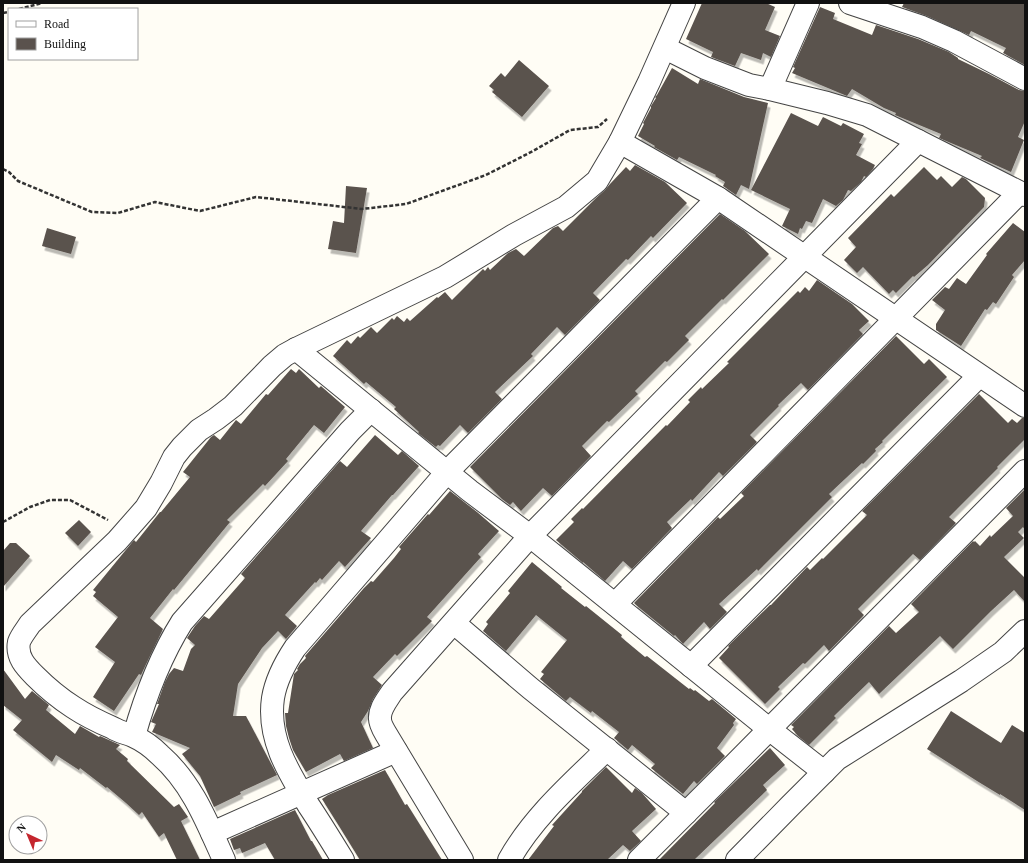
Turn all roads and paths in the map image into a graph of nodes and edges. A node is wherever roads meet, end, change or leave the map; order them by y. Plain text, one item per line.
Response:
1 (42, 3) edge
2 (684, 3) edge
3 (808, 3) edge
4 (850, 3) edge
5 (24, 8) edge
6 (665, 48) junction
7 (1025, 79) edge
8 (770, 89) junction
9 (610, 115) dead end
10 (918, 141) junction
11 (620, 142) junction
12 (3, 169) edge
13 (1022, 194) edge
14 (718, 198) junction
15 (804, 257) junction
16 (895, 319) junction
17 (296, 349) junction
18 (979, 376) junction
19 (1025, 406) edge
20 (371, 410) junction
21 (1025, 471) edge
22 (447, 472) junction
23 (3, 522) edge
24 (126, 530) junction
25 (530, 536) junction
26 (615, 604) junction
27 (454, 623) junction
28 (1025, 631) edge
29 (691, 666) junction
30 (769, 729) junction
31 (134, 736) junction
32 (606, 749) junction
33 (396, 751) junction
34 (824, 772) junction
35 (302, 794) junction
36 (686, 813) junction
37 (212, 833) junction
38 (224, 860) edge
39 (343, 860) edge
40 (462, 860) edge
41 (509, 860) edge
42 (639, 860) edge
43 (737, 860) edge

1 - 5 path
2 - 6 street
3 - 8 street
4 - 7 street
6 - 8 street
6 - 11 street
8 - 10 street
9 - 12 path
10 - 13 street
10 - 15 street
11 - 14 street
11 - 17 street
13 - 16 street
14 - 15 street
14 - 22 street
15 - 16 street
15 - 25 street
16 - 18 street
16 - 26 street
17 - 20 street
17 - 24 street
18 - 19 street
18 - 29 street
20 - 22 street
20 - 31 street
21 - 30 street
22 - 25 street
22 - 35 street
23 - 24 path
24 - 31 street
25 - 26 street
25 - 27 street
26 - 29 street
27 - 32 street
27 - 33 street
28 - 34 street
29 - 30 street
30 - 34 street
30 - 36 street
31 - 37 street
32 - 36 street
32 - 41 street
33 - 35 street
33 - 40 street
34 - 43 street
35 - 37 street
35 - 39 street
36 - 42 street
37 - 38 street

